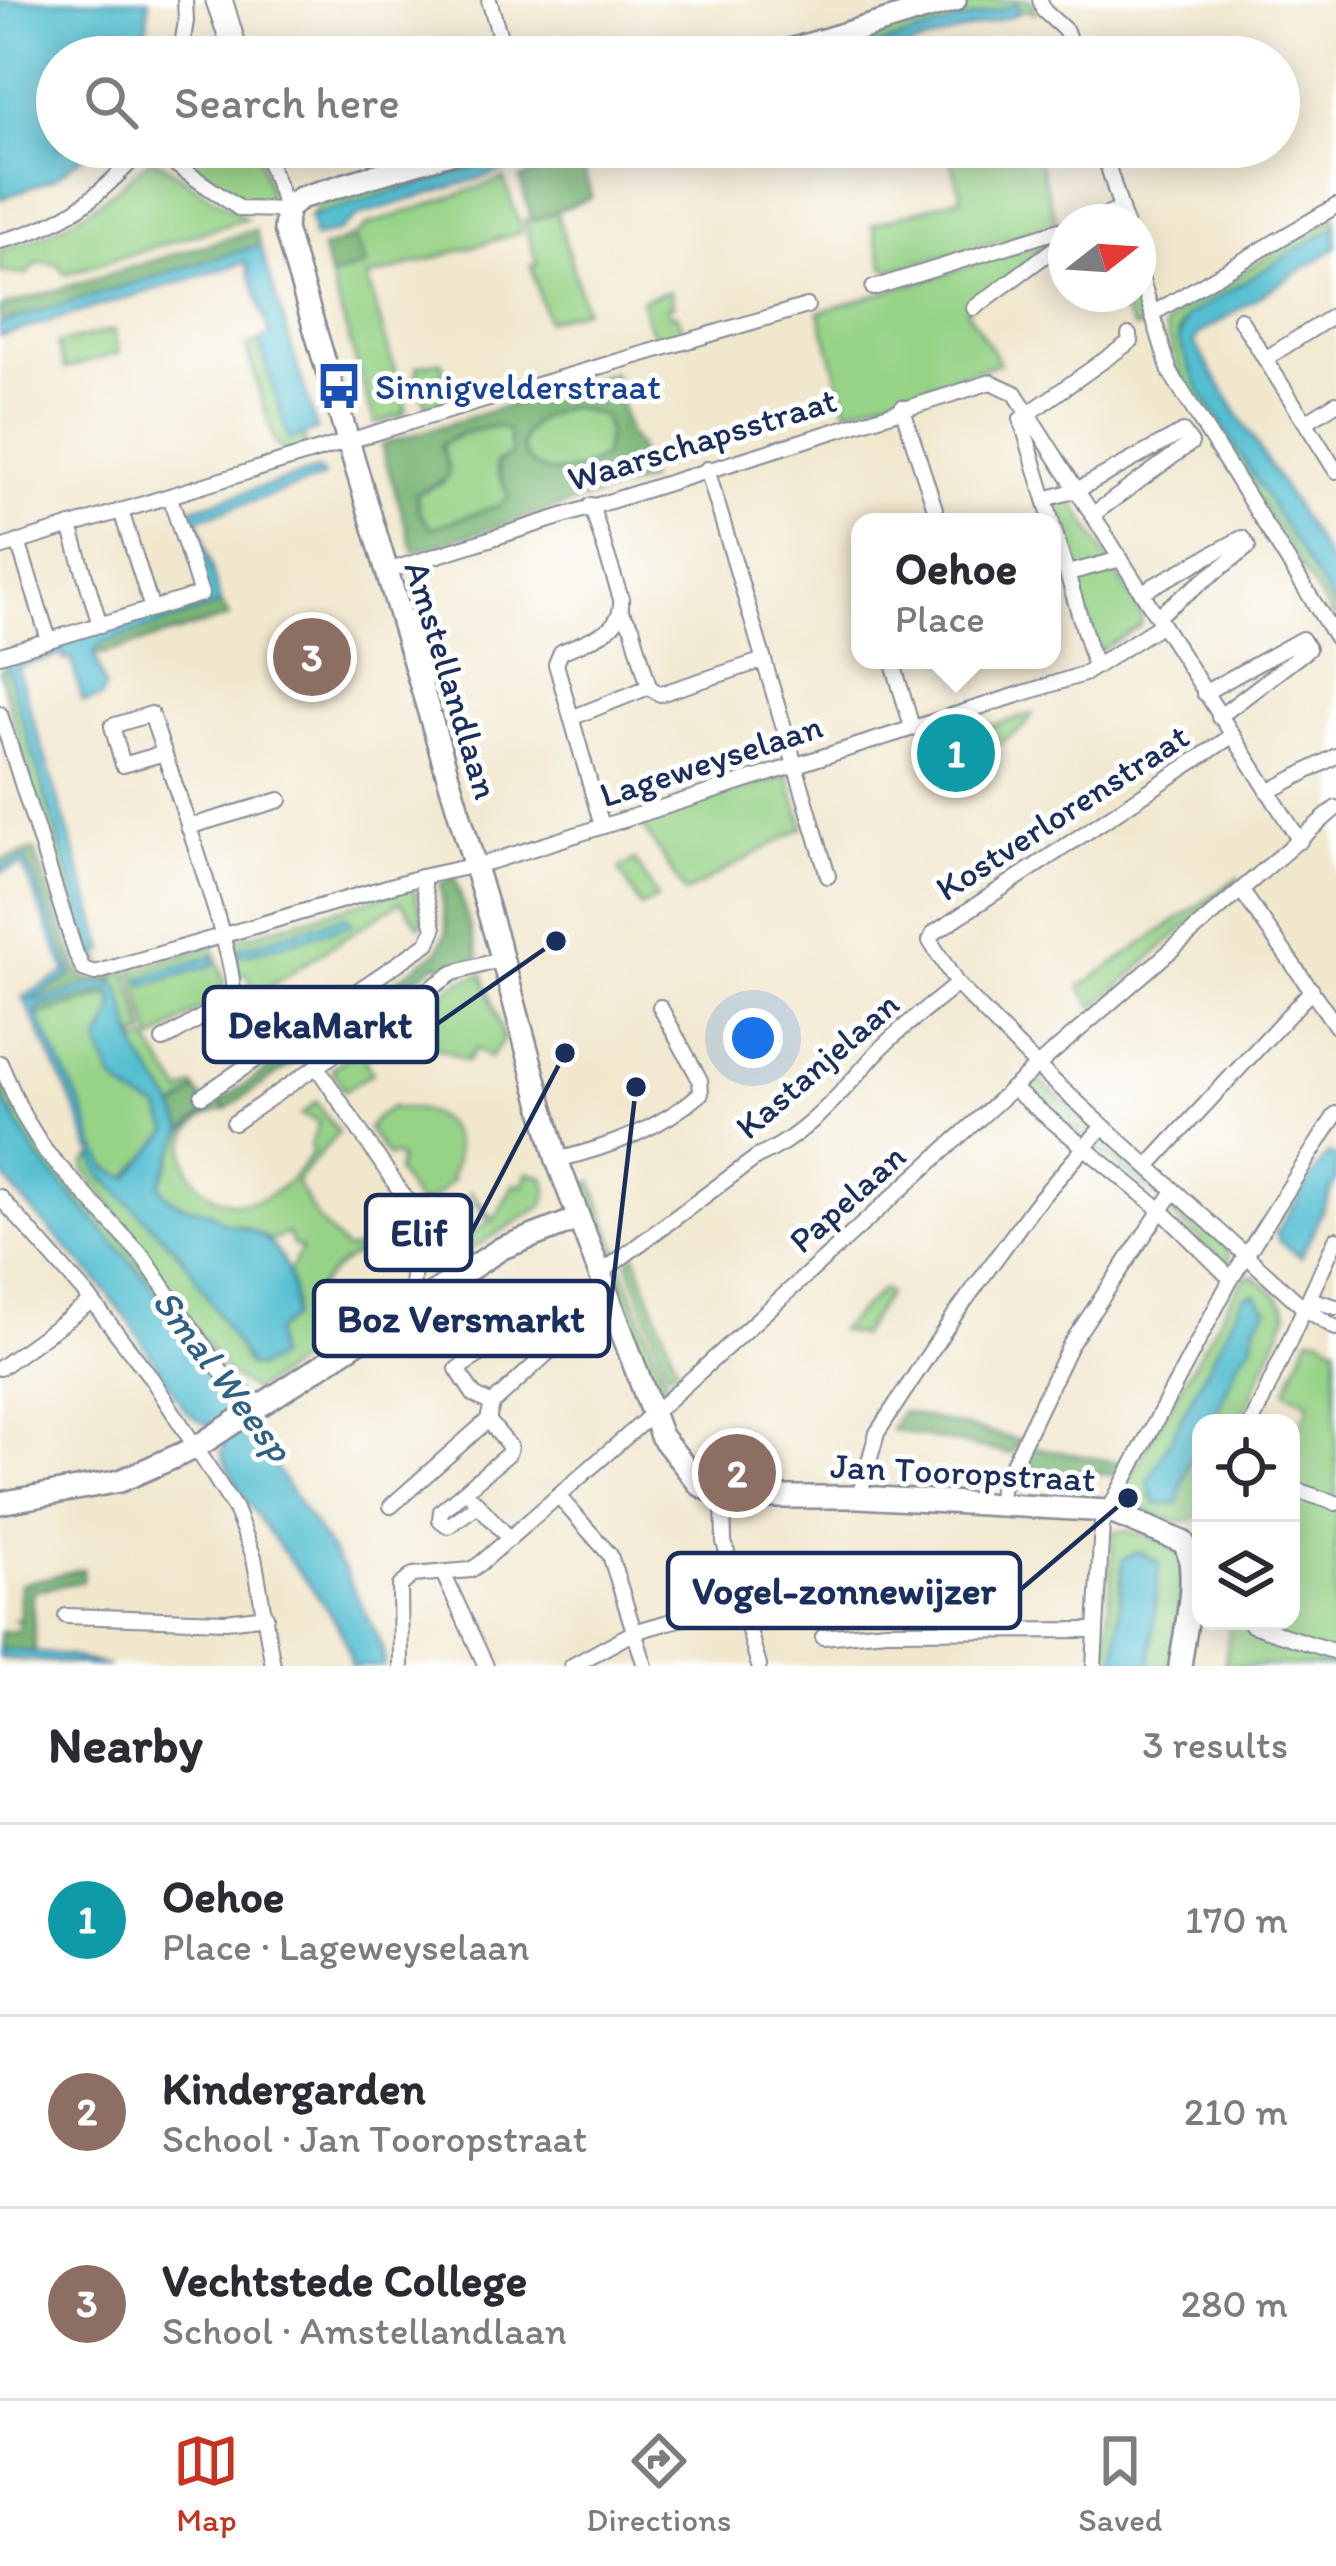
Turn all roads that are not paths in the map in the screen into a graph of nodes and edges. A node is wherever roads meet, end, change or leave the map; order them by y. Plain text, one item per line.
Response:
1 (185, 0) edge
2 (213, 0) edge
3 (225, 0) edge
4 (489, 0) edge
5 (955, 0) edge
6 (1040, 0) edge
7 (182, 36) edge
8 (229, 36) edge
9 (233, 36) edge
10 (500, 36) edge
11 (836, 36) edge
12 (1068, 36) edge
13 (126, 168) edge
14 (178, 168) edge
15 (273, 168) edge
16 (398, 168) edge
17 (1108, 168) edge
18 (1119, 204) edge
19 (1336, 206) edge
20 (287, 210) junction
21 (1048, 238) edge
22 (0, 241) edge
23 (1048, 247) edge
24 (874, 288) dead end
25 (807, 306) dead end
26 (974, 308) dead end
27 (1152, 314) joint
28 (1336, 314) edge
29 (1240, 319) dead end
30 (1129, 335) dead end
31 (1265, 358) junction
32 (1336, 404) edge
33 (902, 407) junction
34 (1028, 413) junction
35 (1306, 422) junction
36 (1202, 428) junction
37 (1187, 438) junction
38 (346, 442) junction
39 (707, 470) junction
40 (1336, 470) edge
41 (1077, 490) junction
42 (170, 496) junction
43 (1046, 499) junction
44 (591, 505) junction
45 (121, 512) junction
46 (935, 513) edge
47 (1050, 513) edge
48 (1092, 514) junction
49 (70, 526) junction
50 (1266, 529) junction
51 (18, 542) junction
52 (1244, 542) junction
53 (0, 548) edge
54 (1061, 549) edge
55 (1120, 559) junction
56 (384, 572) junction
57 (1068, 573) junction
58 (1142, 592) junction
59 (152, 609) junction
60 (622, 614) junction
61 (1160, 620) junction
62 (100, 625) junction
63 (1333, 633) edge
64 (49, 640) junction
65 (1305, 644) junction
66 (0, 655) edge
67 (764, 660) junction
68 (1096, 667) junction
69 (895, 669) edge
70 (649, 687) junction
71 (1204, 693) junction
72 (0, 714) edge
73 (1220, 717) junction
74 (571, 718) junction
75 (912, 727) junction
76 (1232, 736) junction
77 (164, 753) dead end
78 (1336, 756) edge
79 (794, 764) junction
80 (1268, 792) junction
81 (280, 800) dead end
82 (1336, 808) edge
83 (602, 826) junction
84 (188, 827) junction
85 (1300, 841) junction
86 (473, 863) junction
87 (828, 876) dead end
88 (421, 877) junction
89 (1241, 890) junction
90 (222, 936) junction
91 (502, 959) junction
92 (956, 984) junction
93 (1312, 990) junction
94 (660, 1007) dead end
95 (1336, 1026) edge
96 (163, 1040) dead end
97 (0, 1063) edge
98 (1037, 1066) junction
99 (317, 1067) junction
100 (1012, 1088) junction
101 (202, 1096) dead end
102 (1336, 1114) edge
103 (234, 1123) dead end
104 (1103, 1126) junction
105 (1085, 1147) junction
106 (557, 1160) junction
107 (1148, 1166) junction
108 (1174, 1191) junction
109 (0, 1197) edge
110 (1161, 1210) junction
111 (578, 1219) junction
112 (1336, 1239) edge
113 (1246, 1256) junction
114 (598, 1274) junction
115 (1231, 1279) junction
116 (422, 1300) junction
117 (92, 1301) junction
118 (565, 1301) dead end
119 (1307, 1304) junction
120 (610, 1306) junction
121 (1336, 1307) edge
122 (1336, 1328) edge
123 (0, 1368) edge
124 (252, 1412) junction
125 (490, 1412) junction
126 (651, 1413) junction
127 (1256, 1414) edge
128 (195, 1448) junction
129 (466, 1491) junction
130 (1300, 1491) edge
131 (559, 1497) junction
132 (723, 1497) junction
133 (859, 1497) junction
134 (0, 1503) edge
135 (1336, 1503) edge
136 (478, 1504) junction
137 (1000, 1504) junction
138 (391, 1506) dead end
139 (1108, 1511) junction
140 (509, 1539) junction
141 (1192, 1544) edge
142 (1192, 1567) edge
143 (443, 1573) junction
144 (741, 1601) junction
145 (66, 1616) dead end
146 (266, 1616) junction
147 (1096, 1630) junction
148 (1270, 1630) edge
149 (634, 1632) junction
150 (823, 1637) dead end
151 (1336, 1652) edge
152 (273, 1666) edge
153 (401, 1666) edge
154 (486, 1666) edge
155 (573, 1666) edge
156 (644, 1666) edge
157 (759, 1666) edge
158 (1094, 1666) edge
159 (1180, 1666) edge

1 - 7 street
2 - 8 street
3 - 9 street
4 - 10 street
5 - 11 main road
6 - 12 street
13 - 22 street
14 - 20 street
15 - 20 street, Amstellandlaan
16 - 20 main road
17 - 18 street
19 - 27 street
20 - 38 main road, Amstellandlaan
21 - 24 street
23 - 26 street
25 - 38 street
27 - 36 street
28 - 31 street
29 - 31 street
30 - 34 street
31 - 35 street
32 - 35 street
33 - 34 street, Waarschapsstraat
33 - 39 street, Waarschapsstraat
33 - 46 street
34 - 41 street, Waarschapsstraat
34 - 43 street
35 - 40 street
36 - 37 street
36 - 50 street
37 - 41 street
37 - 48 street
38 - 42 street
38 - 56 main road, Amstellandlaan
39 - 44 street, Waarschapsstraat
39 - 67 street
41 - 43 street
41 - 48 street, Waarschapsstraat
42 - 45 street
42 - 59 street
43 - 47 street
44 - 56 street, Waarschapsstraat
44 - 60 street
45 - 49 street
45 - 59 street
48 - 55 street, Waarschapsstraat
49 - 51 street
49 - 62 street
50 - 52 street
50 - 63 street
51 - 53 street
51 - 64 street
52 - 58 street
52 - 61 street
54 - 57 street
55 - 57 street
55 - 58 street, Waarschapsstraat
56 - 86 main road, Amstellandlaan
57 - 68 street
58 - 61 street, Waarschapsstraat
59 - 62 street
60 - 70 street
60 - 74 street
61 - 68 street, Lageweyselaan
61 - 71 street, Waarschapsstraat
62 - 64 street
63 - 65 street
64 - 66 street
65 - 71 street
65 - 73 street
67 - 70 street
67 - 79 street
68 - 75 street, Lageweyselaan
69 - 75 street
70 - 74 street
71 - 73 street, Waarschapsstraat
72 - 90 street, Lageweyselaan
73 - 76 street, Waarschapsstraat
74 - 83 street
75 - 79 street, Lageweyselaan
76 - 80 street, Waarschapsstraat
76 - 92 street, Kostverlorenstraat
77 - 84 street
78 - 80 street
79 - 83 street, Lageweyselaan
79 - 87 street
80 - 85 street, Waarschapsstraat
81 - 84 street
82 - 85 street, Papelaan
83 - 86 street, Lageweyselaan
84 - 90 street
85 - 89 street, Papelaan
86 - 88 street, Lageweyselaan
86 - 91 main road, Amstellandlaan
88 - 90 street, Lageweyselaan
88 - 101 street
89 - 93 street
89 - 98 street, Papelaan
90 - 96 street
91 - 99 street
91 - 106 main road, Amstellandlaan
92 - 98 street
92 - 114 street, Kastanjelaan
93 - 95 street
93 - 107 street
94 - 106 street
97 - 124 street
98 - 100 street, Papelaan
98 - 104 street
99 - 103 street
99 - 116 street
100 - 105 street
100 - 126 street, Papelaan
102 - 113 street
104 - 105 street
104 - 107 street
105 - 110 street
105 - 133 street
106 - 111 main road, Amstellandlaan
107 - 108 street
108 - 110 street
108 - 113 street
109 - 117 street
110 - 115 street
110 - 137 street
111 - 114 main road, Amstellandlaan
111 - 116 main road
112 - 119 street
113 - 115 street
113 - 119 street
114 - 120 main road, Amstellandlaan
115 - 139 street
116 - 124 main road
117 - 123 street
117 - 128 street
118 - 125 street
119 - 121 street
119 - 122 street
119 - 127 street
120 - 125 street
120 - 126 main road, Amstellandlaan
124 - 128 main road
125 - 129 street
125 - 138 street
126 - 131 street, Papelaan
126 - 132 main road, Amstellandlaan
128 - 134 main road
128 - 146 street
129 - 136 street
129 - 136 street
130 - 135 street
131 - 140 street, Papelaan
131 - 149 street
132 - 133 main road, Jan Tooropstraat
132 - 144 street
133 - 137 main road, Jan Tooropstraat
136 - 140 street
137 - 139 main road, Jan Tooropstraat
139 - 141 main road, Jan Tooropstraat
139 - 147 street
140 - 143 street, Papelaan
142 - 159 main road
143 - 153 street, Papelaan
143 - 154 street
144 - 149 street
144 - 157 street
145 - 146 street
146 - 152 street
147 - 150 street
147 - 158 street
148 - 151 street
149 - 155 street
149 - 156 street

